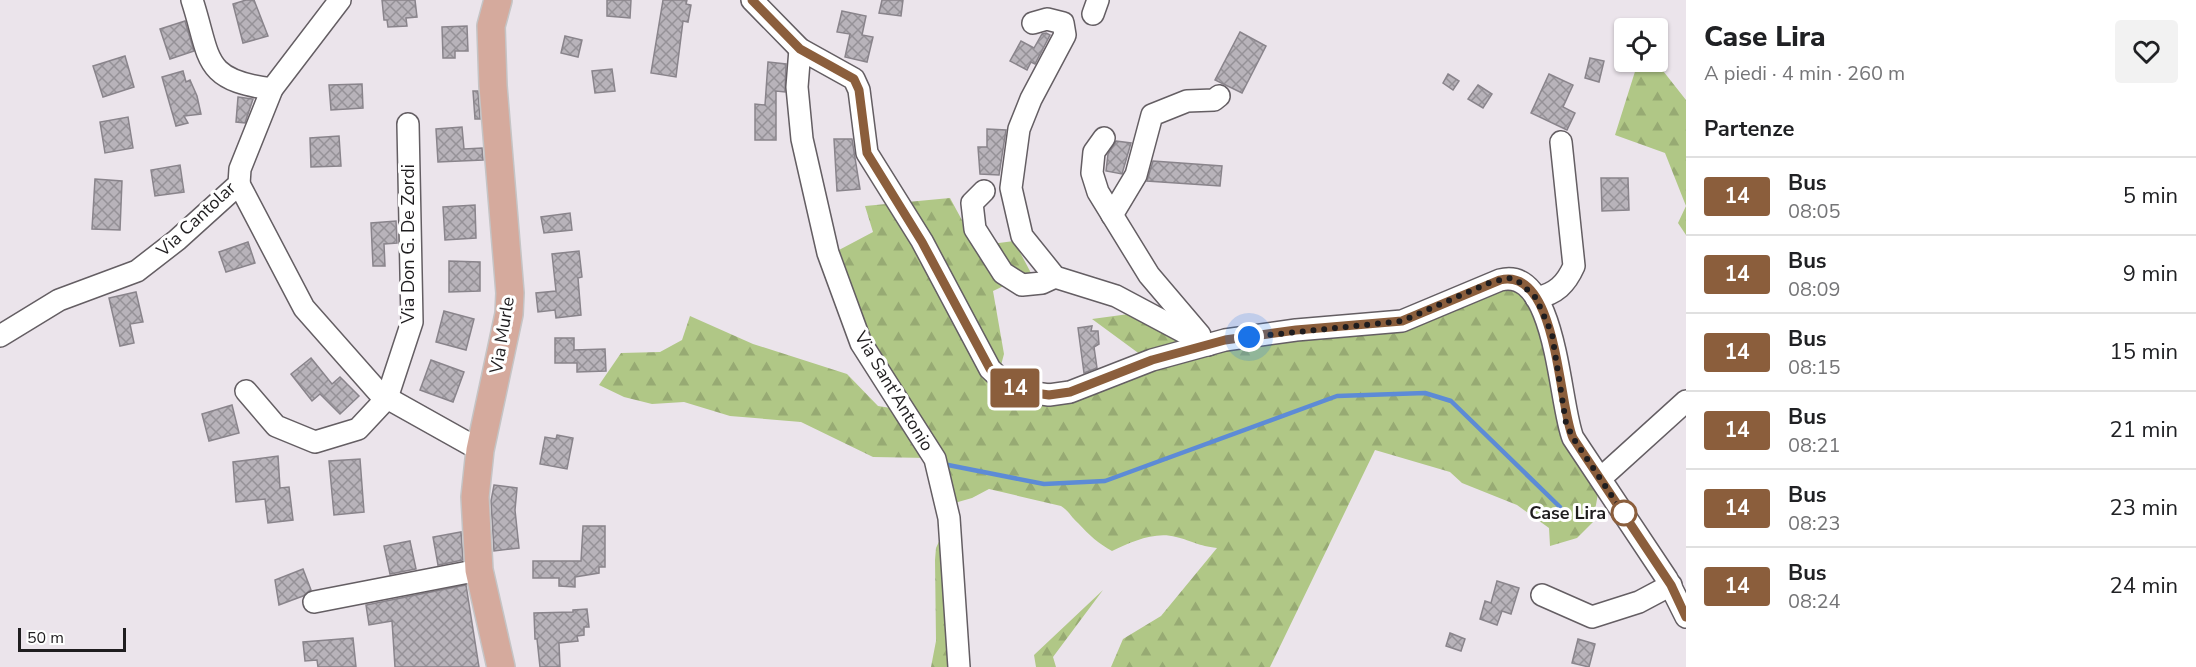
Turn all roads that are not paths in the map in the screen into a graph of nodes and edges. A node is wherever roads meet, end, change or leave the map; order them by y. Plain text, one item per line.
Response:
1 (192, 0) edge
2 (340, 0) edge
3 (498, 0) edge
4 (752, 0) edge
5 (1033, 23) dead end
6 (800, 49) junction
7 (277, 81) junction
8 (1219, 96) dead end
9 (408, 124) dead end
10 (1104, 138) dead end
11 (1561, 142) dead end
12 (239, 183) junction
13 (984, 191) dead end
14 (1112, 215) junction
15 (1055, 277) junction
16 (1536, 298) junction
17 (0, 336) edge
18 (1208, 345) junction
19 (246, 391) dead end
20 (387, 398) junction
21 (1686, 401) edge
22 (480, 450) junction
23 (1601, 478) junction
24 (479, 570) junction
25 (1671, 585) junction
26 (1542, 595) dead end
27 (314, 602) dead end
28 (1686, 617) edge
29 (501, 667) edge
30 (959, 667) edge

1 - 7 street
2 - 7 street, Via Cantolar
3 - 22 main road, Via Murle
4 - 6 street
5 - 15 street
6 - 18 street
6 - 30 street, Via Sant'Antonio
7 - 12 street, Via Cantolar
8 - 14 street
9 - 20 street, Via Don G. De Zordi
10 - 14 street
11 - 16 street
12 - 17 street, Via Cantolar
12 - 20 street
13 - 15 street
14 - 18 street
15 - 18 street
16 - 18 street
16 - 23 street
19 - 20 street, Via Don G. De Zordi
20 - 22 street
21 - 23 street
22 - 24 main road, Via Murle
23 - 25 street
24 - 27 street
24 - 29 main road, Via Murle
25 - 26 street
25 - 28 street

